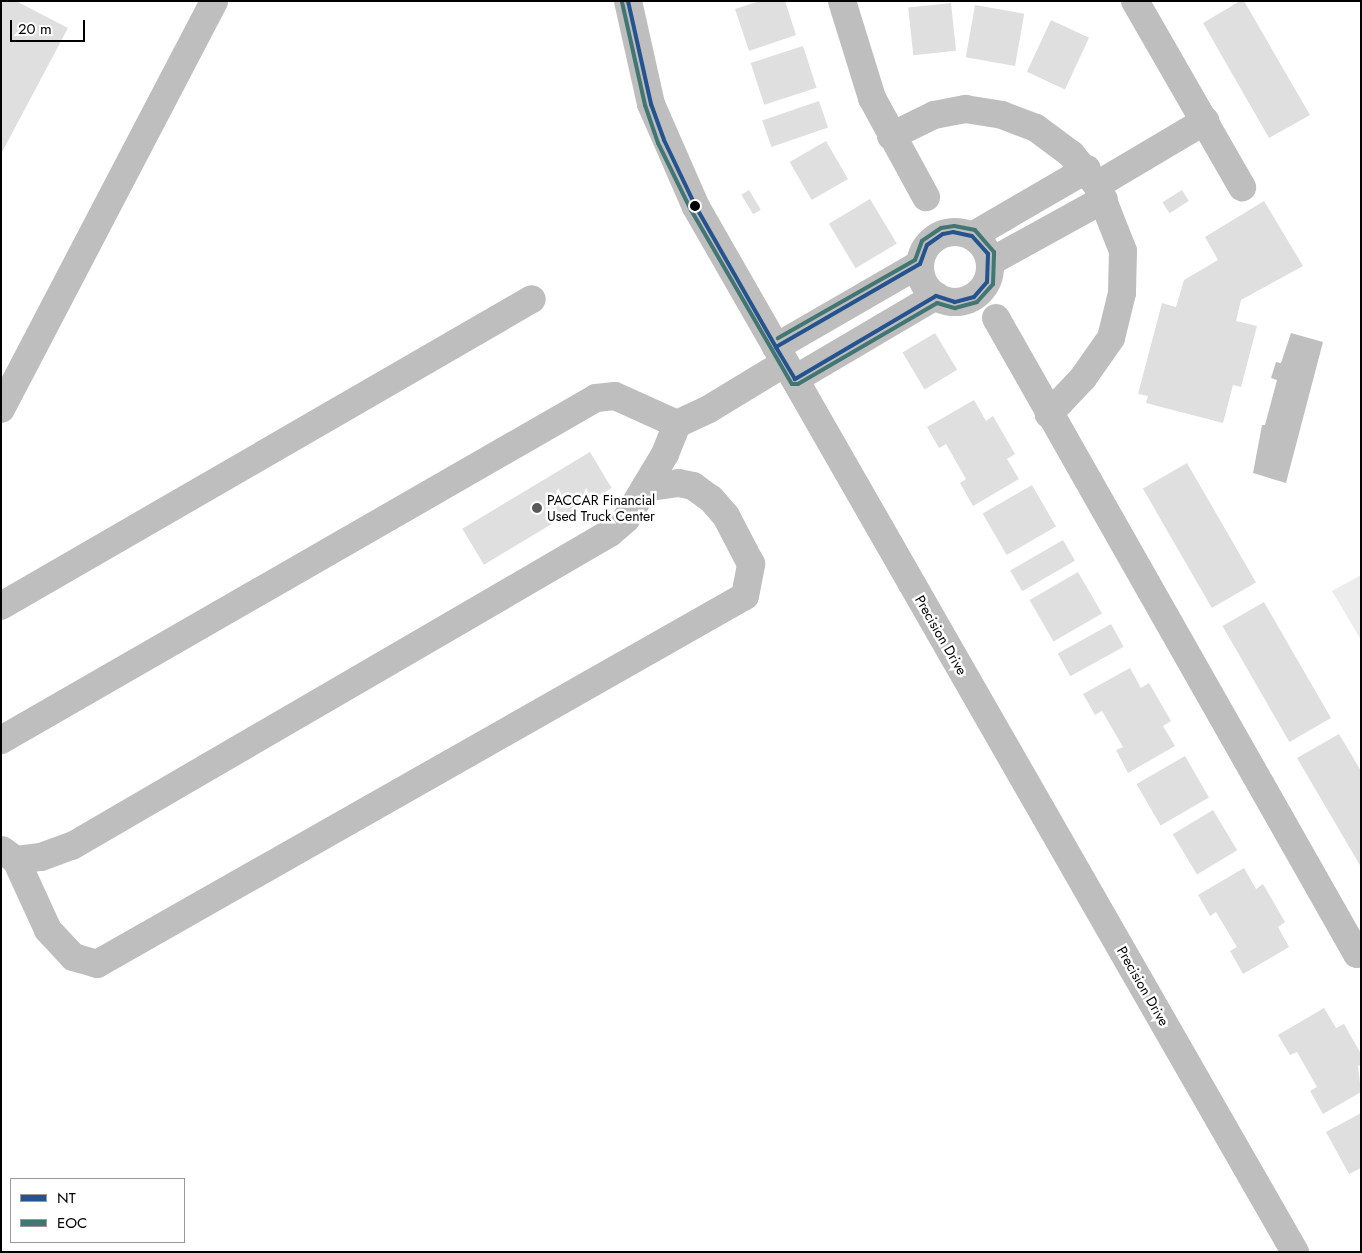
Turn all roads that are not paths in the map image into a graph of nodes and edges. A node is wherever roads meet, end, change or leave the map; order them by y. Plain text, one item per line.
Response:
1 (214, 1) edge
2 (628, 1) edge
3 (842, 1) edge
4 (1135, 1) edge
5 (1205, 121) junction
6 (891, 136) junction
7 (1096, 184) junction
8 (1242, 187) dead end
9 (926, 197) dead end
10 (972, 236) junction
11 (990, 262) junction
12 (920, 264) junction
13 (936, 296) junction
14 (532, 299) dead end
15 (996, 318) dead end
16 (785, 363) junction
17 (1, 409) edge
18 (1049, 414) junction
19 (677, 424) junction
20 (645, 488) junction
21 (1, 606) edge
22 (1, 740) edge
23 (8, 854) edge
24 (1360, 956) edge
25 (1295, 1252) edge

1 - 17 street
2 - 16 street, Precision Drive
3 - 6 street
4 - 5 street
5 - 7 street
5 - 8 street
6 - 7 street
6 - 9 street
7 - 10 street
7 - 11 street
7 - 18 street
10 - 11 street
10 - 12 street
11 - 13 street
12 - 13 street
12 - 16 street
13 - 16 street
14 - 21 street
15 - 18 street
16 - 19 street
16 - 25 street, Precision Drive
18 - 24 street
19 - 20 street
19 - 22 street
20 - 23 street
20 - 23 street

